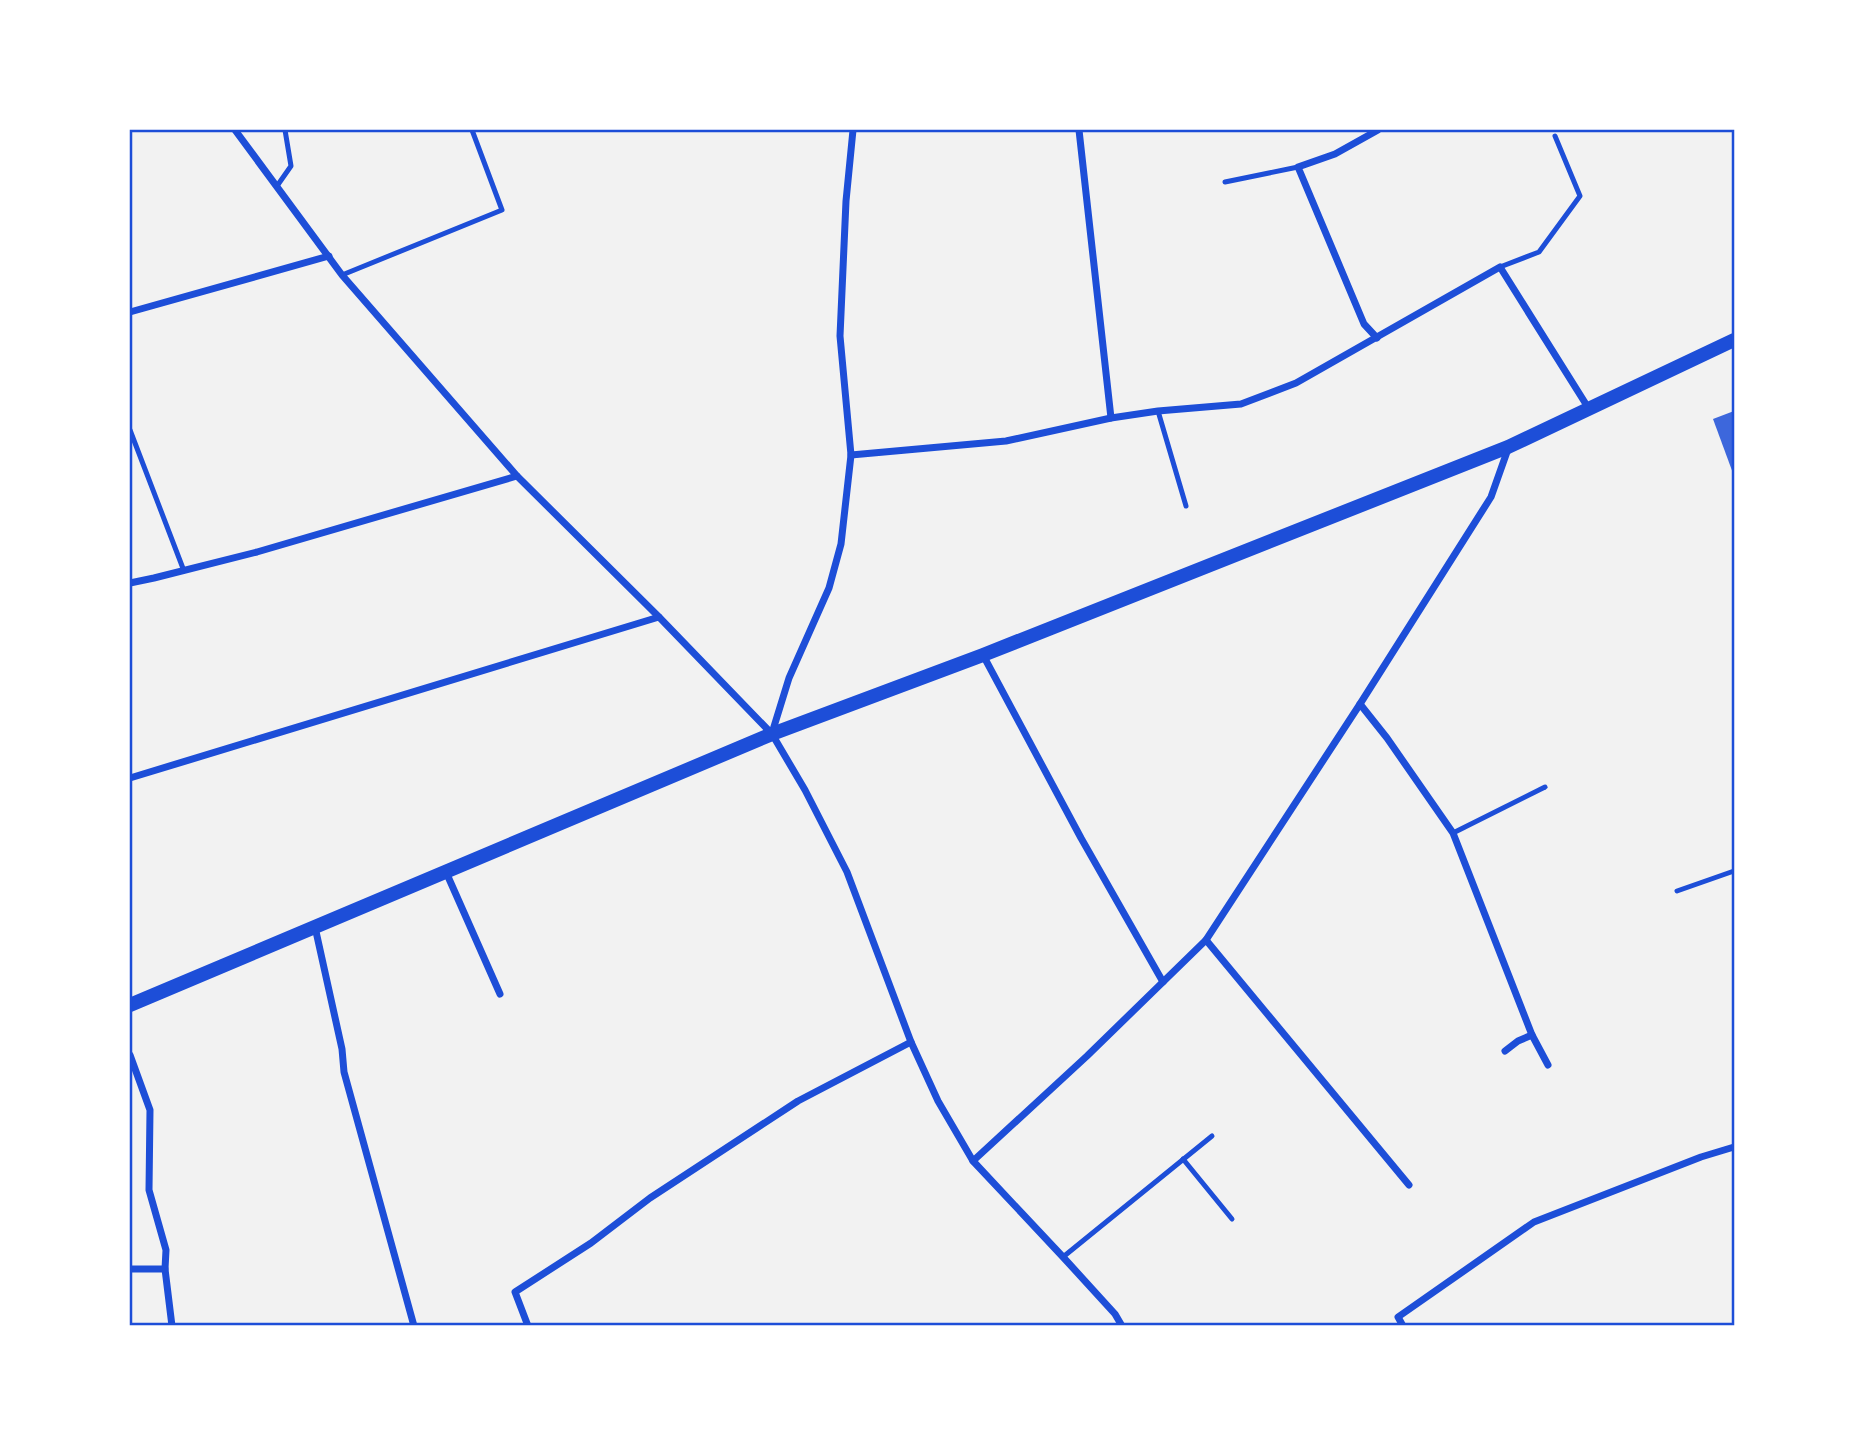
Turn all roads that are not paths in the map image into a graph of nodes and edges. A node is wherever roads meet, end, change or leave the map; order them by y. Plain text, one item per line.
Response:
1 (235, 130) edge
2 (285, 130) edge
3 (472, 130) edge
4 (853, 130) edge
5 (1079, 130) edge
6 (1378, 130) edge
7 (1555, 136) dead end
8 (1298, 167) junction
9 (1225, 182) dead end
10 (276, 186) junction
11 (329, 257) junction
12 (1500, 267) junction
13 (342, 275) junction
14 (130, 312) edge
15 (1377, 338) junction
16 (1734, 340) edge
17 (1589, 409) junction
18 (1158, 411) junction
19 (1111, 418) junction
20 (130, 430) edge
21 (1508, 447) junction
22 (851, 454) junction
23 (517, 476) junction
24 (1185, 506) dead end
25 (184, 571) junction
26 (130, 583) edge
27 (659, 617) junction
28 (983, 655) junction
29 (1360, 704) junction
30 (772, 734) junction
31 (130, 778) edge
32 (1545, 787) dead end
33 (1453, 833) junction
34 (1734, 871) edge
35 (446, 872) junction
36 (1677, 891) dead end
37 (315, 927) junction
38 (1206, 940) junction
39 (1163, 982) junction
40 (500, 994) dead end
41 (130, 1005) edge
42 (1532, 1035) junction
43 (911, 1042) junction
44 (1504, 1051) dead end
45 (130, 1055) edge
46 (1548, 1065) dead end
47 (1212, 1136) dead end
48 (1734, 1147) edge
49 (1184, 1159) junction
50 (973, 1161) junction
51 (1409, 1185) dead end
52 (1232, 1219) dead end
53 (1063, 1257) junction
54 (130, 1269) edge
55 (165, 1269) junction
56 (172, 1325) edge
57 (414, 1325) edge
58 (528, 1325) edge
59 (1122, 1325) edge
60 (1403, 1325) edge

1 - 10 street
2 - 10 lane
3 - 13 lane
4 - 22 street
5 - 19 street
6 - 8 street
7 - 12 lane
8 - 9 lane
8 - 15 street
10 - 11 street
11 - 13 street
11 - 14 street
12 - 15 street
12 - 17 street
13 - 23 street
15 - 18 street
16 - 17 main road
17 - 21 main road
18 - 19 street
18 - 24 lane
19 - 22 street
20 - 25 lane
21 - 28 main road
21 - 29 street
22 - 30 street
23 - 25 street
23 - 27 street
25 - 26 street
27 - 30 street
27 - 31 street
28 - 30 main road
28 - 39 street
29 - 33 street
29 - 38 street
30 - 35 main road
30 - 43 street
32 - 33 lane
33 - 42 street
34 - 36 lane
35 - 37 main road
35 - 40 street
37 - 41 main road
37 - 57 street
38 - 39 street
38 - 51 street
39 - 50 street
42 - 44 street
42 - 46 street
43 - 50 street
43 - 58 street
45 - 55 street
47 - 49 lane
48 - 60 street
49 - 52 lane
49 - 53 lane
50 - 53 street
53 - 59 street
54 - 55 street
55 - 56 street

